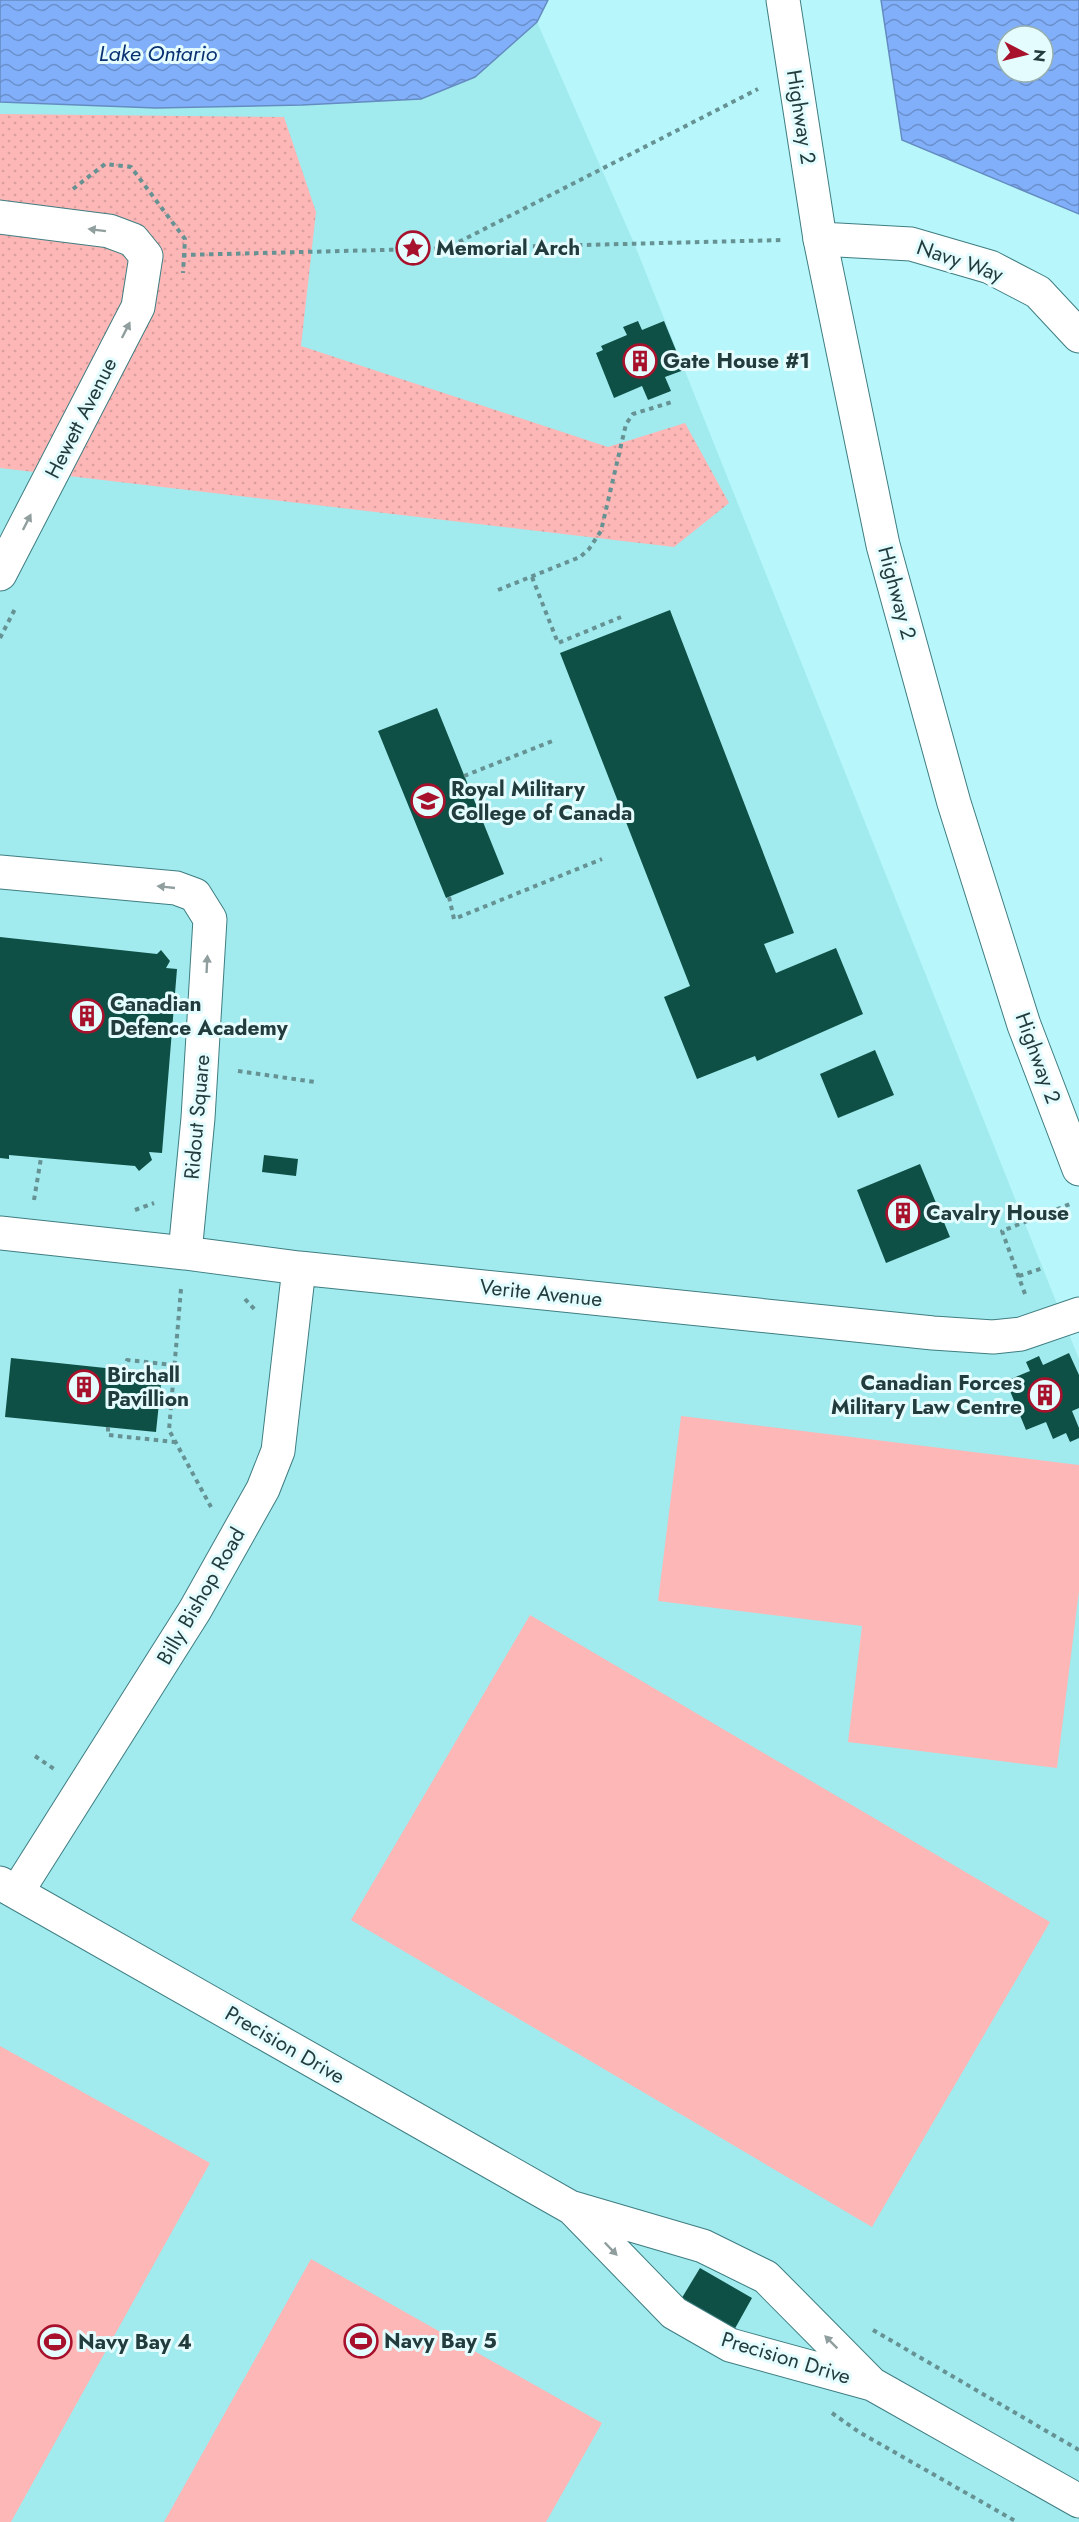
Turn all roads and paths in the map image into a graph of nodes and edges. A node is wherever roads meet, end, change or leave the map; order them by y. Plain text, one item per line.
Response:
1 (783, 0) edge
2 (758, 89) dead end
3 (0, 217) edge
4 (820, 239) junction
5 (448, 248) junction
6 (146, 256) junction
7 (1079, 336) edge
8 (672, 402) dead end
9 (0, 574) edge
10 (532, 577) junction
11 (498, 590) dead end
12 (621, 617) dead end
13 (555, 740) dead end
14 (464, 776) dead end
15 (602, 860) dead end
16 (0, 872) edge
17 (449, 897) dead end
18 (202, 1067) junction
19 (315, 1082) dead end
20 (41, 1158) dead end
21 (1079, 1168) edge
22 (160, 1194) dead end
23 (34, 1200) dead end
24 (1079, 1200) edge
25 (135, 1210) dead end
26 (0, 1233) edge
27 (185, 1252) junction
28 (299, 1268) junction
29 (1043, 1268) dead end
30 (1019, 1276) junction
31 (170, 1286) dead end
32 (181, 1287) junction
33 (193, 1289) dead end
34 (240, 1294) dead end
35 (1029, 1303) dead end
36 (1079, 1314) edge
37 (260, 1315) dead end
38 (174, 1365) junction
39 (126, 1370) dead end
40 (159, 1399) dead end
41 (171, 1400) junction
42 (108, 1427) dead end
43 (175, 1442) junction
44 (231, 1545) junction
45 (35, 1756) dead end
46 (60, 1772) dead end
47 (8, 1888) edge
48 (570, 2207) junction
49 (893, 2343) dead end
50 (872, 2384) junction
51 (828, 2410) dead end
52 (1079, 2450) edge
53 (1079, 2500) edge
54 (1017, 2522) edge

1 - 4 street, Highway 2
2 - 5 path
6 -> 3 street
4 - 5 path
4 - 7 street, Navy Way
4 - 21 street, Highway 2
5 - 6 path
9 -> 6 street, Hewett Avenue
8 - 10 path
10 - 11 path
10 - 12 path
13 - 14 path
15 - 17 path
18 -> 16 street, Ridout Square
18 - 19 path
18 - 27 street, Ridout Square
20 - 23 path
22 - 25 path
24 - 30 path
26 - 27 street, Verite Avenue
27 - 28 street, Verite Avenue
28 - 36 street, Verite Avenue
28 - 44 street, Billy Bishop Road
29 - 30 path
30 - 35 path
31 - 32 path
32 - 33 path
32 - 38 path
34 - 37 path
38 - 39 path
38 - 41 path
40 - 41 path
41 - 43 path
42 - 43 path
43 - 44 path
44 - 47 street, Billy Bishop Road
45 - 46 path
47 - 48 street, Precision Drive
50 -> 48 street, Precision Drive
48 -> 50 street, Precision Drive
49 - 52 path
50 - 53 street, Precision Drive
51 - 54 path

